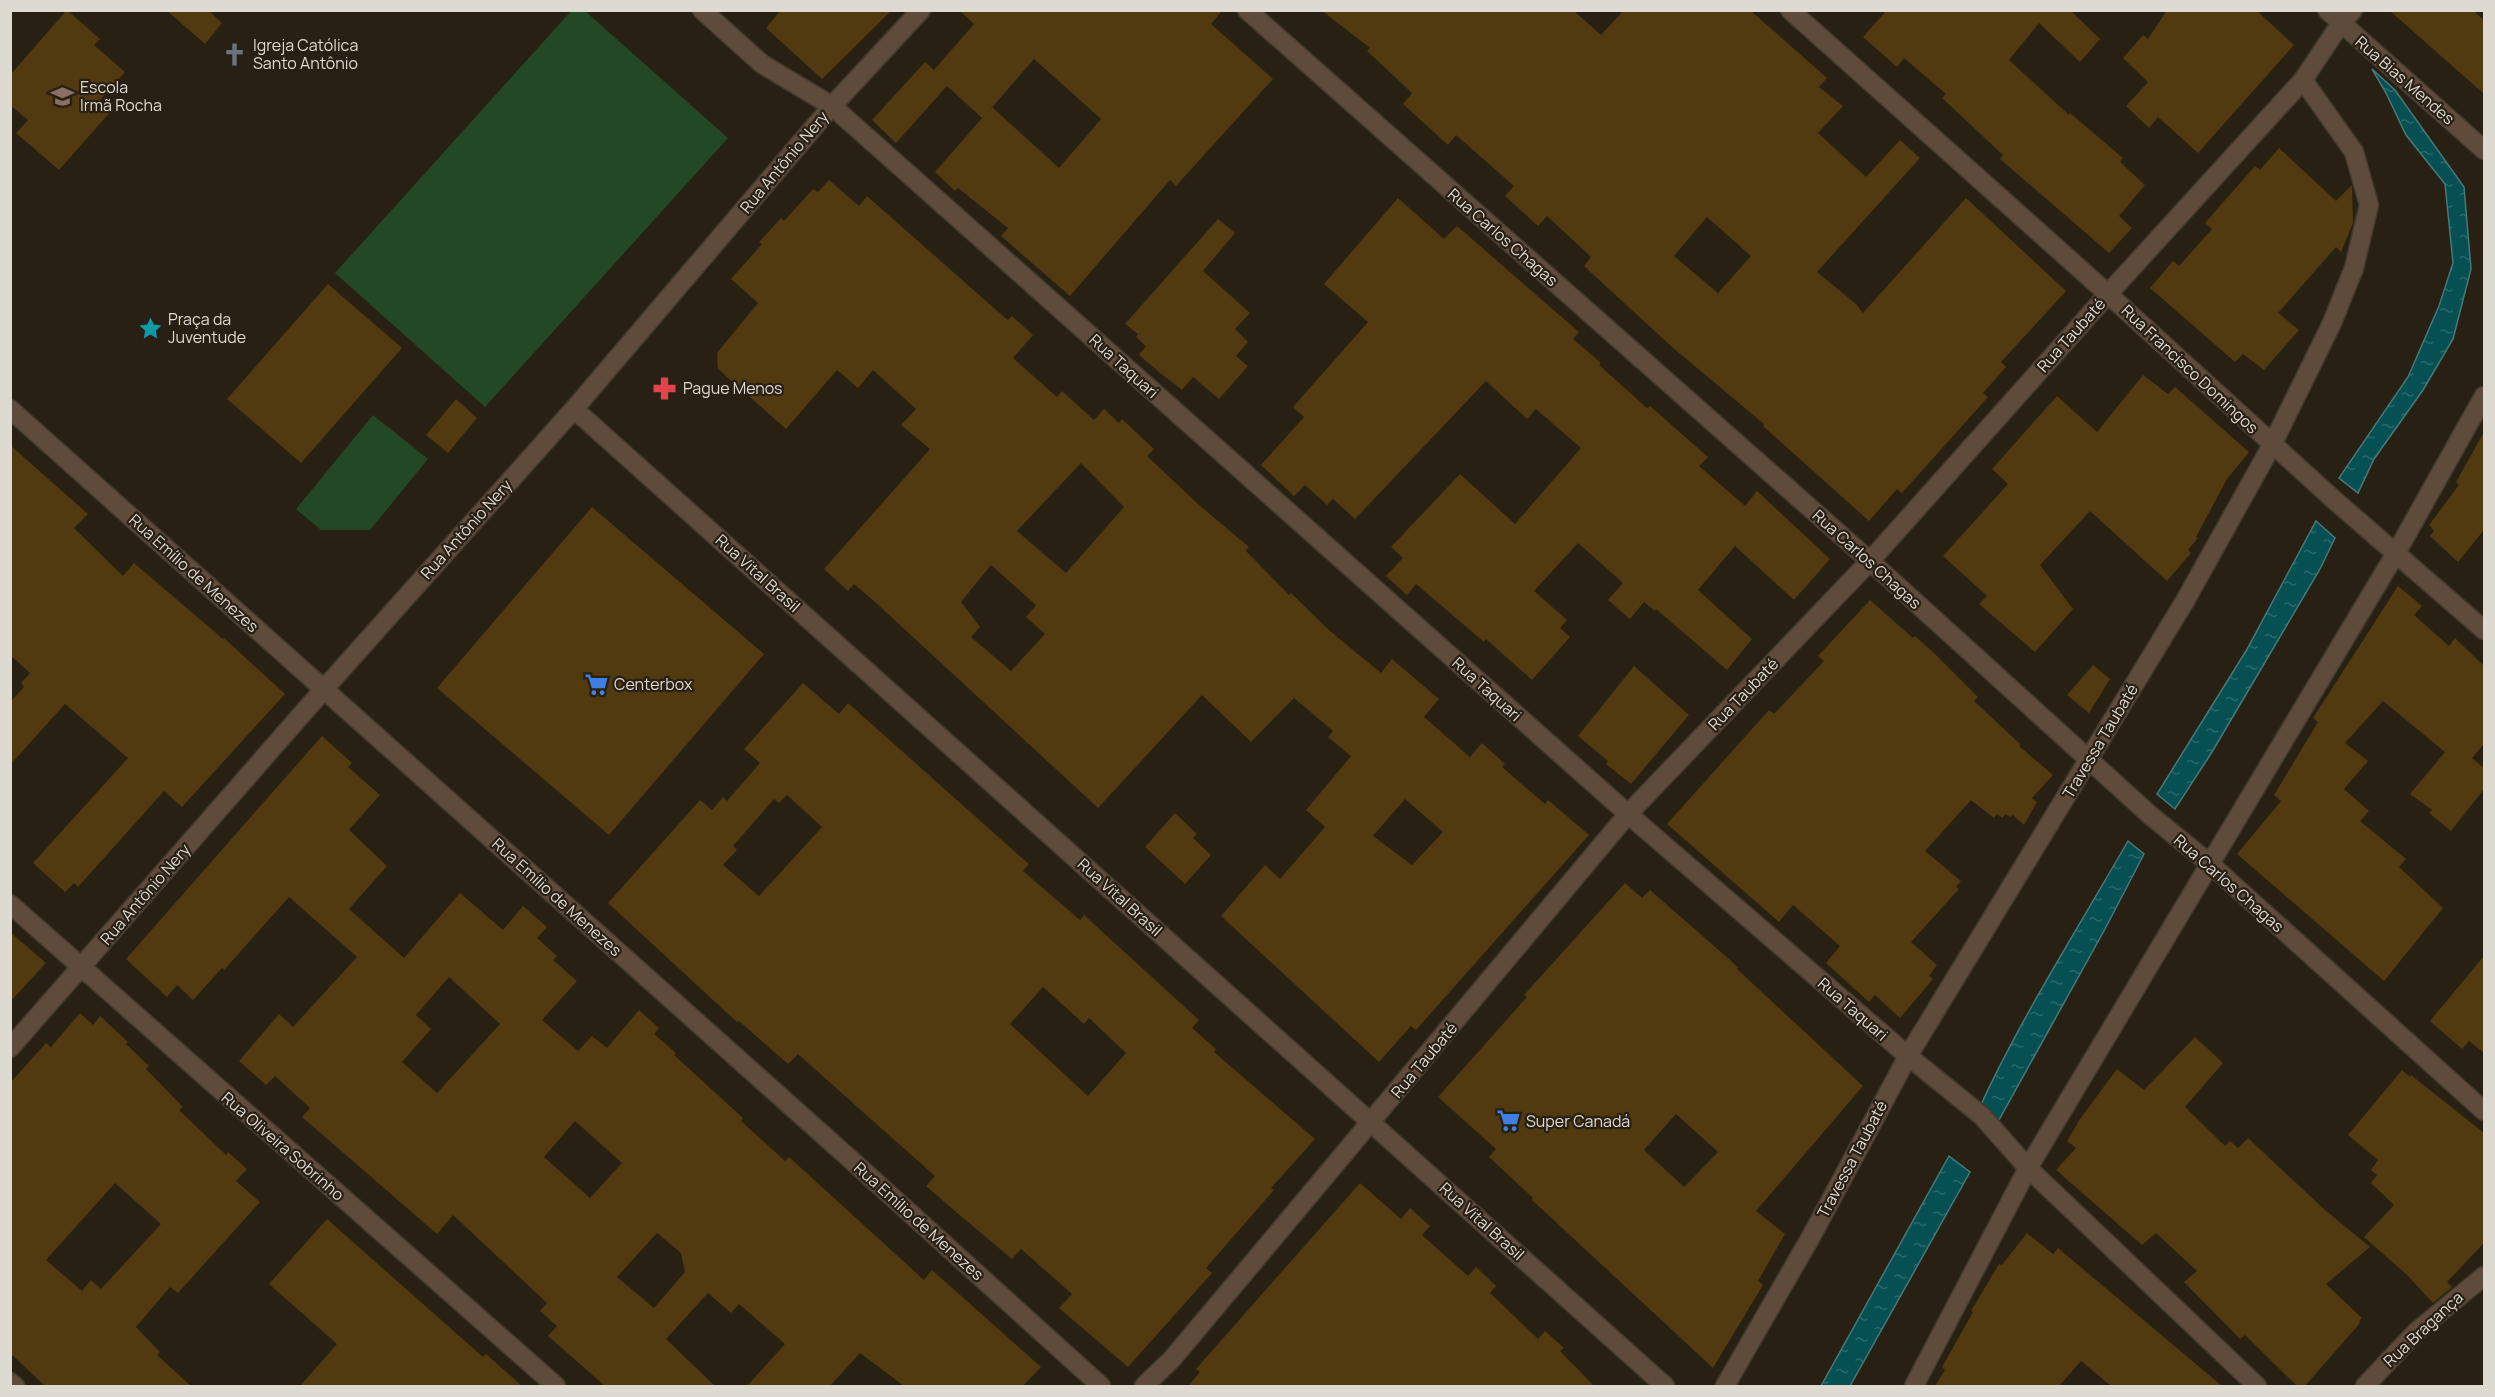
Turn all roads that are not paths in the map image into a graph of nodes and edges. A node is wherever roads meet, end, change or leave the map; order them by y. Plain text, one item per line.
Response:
1 (702, 10) edge
2 (921, 10) edge
3 (1247, 10) edge
4 (1790, 10) edge
5 (2327, 10) edge
6 (2347, 17) edge
7 (2303, 80) junction
8 (832, 106) junction
9 (2484, 150) edge
10 (2108, 294) junction
11 (2484, 396) edge
12 (10, 409) edge
13 (574, 409) junction
14 (2272, 445) junction
15 (2396, 553) junction
16 (1870, 561) junction
17 (2484, 630) edge
18 (324, 688) junction
19 (2090, 759) junction
20 (1628, 814) junction
21 (2210, 864) junction
22 (10, 904) edge
23 (82, 968) junction
24 (10, 1047) edge
25 (1908, 1056) junction
26 (2484, 1111) edge
27 (1372, 1122) junction
28 (2028, 1168) junction
29 (2484, 1276) edge
30 (10, 1382) edge
31 (15, 1386) edge
32 (556, 1386) edge
33 (1101, 1386) edge
34 (1144, 1386) edge
35 (1665, 1386) edge
36 (1725, 1386) edge
37 (1914, 1386) edge
38 (2257, 1386) edge
39 (2365, 1386) edge

1 - 8 street, Rua Taquari
2 - 8 street, Rua Antônio Nery
3 - 16 street, Rua Carlos Chagas
4 - 10 street, Rua Francisco Domingos
5 - 6 street, Rua Bias Mendes
6 - 7 street, Rua Taubaté
6 - 9 street, Rua Bias Mendes
7 - 10 street, Rua Taubaté
7 - 14 street, Travessa Taubaté
8 - 13 street, Rua Antônio Nery
8 - 20 street, Rua Taquari
10 - 14 street, Rua Francisco Domingos
10 - 16 street, Rua Taubaté
11 - 15 street
12 - 18 street, Rua Emílio de Menezes
13 - 18 street, Rua Antônio Nery
13 - 27 street, Rua Vital Brasil
14 - 15 street, Rua Francisco Domingos
14 - 19 street, Travessa Taubaté
15 - 17 street, Rua Francisco Domingos
15 - 21 street
16 - 19 street, Rua Carlos Chagas
16 - 20 street, Rua Taubaté
18 - 23 street, Rua Antônio Nery
18 - 33 street, Rua Emílio de Menezes
19 - 21 street, Rua Carlos Chagas
19 - 25 street, Travessa Taubaté
20 - 25 street, Rua Taquari
20 - 27 street, Rua Taubaté
21 - 26 street, Rua Carlos Chagas
21 - 28 street
22 - 23 street, Rua Oliveira Sobrinho
23 - 24 street, Rua Antônio Nery
23 - 32 street, Rua Oliveira Sobrinho
25 - 28 street, Rua Taquari
25 - 36 street, Travessa Taubaté
27 - 34 street, Rua Taubaté
27 - 35 street, Rua Vital Brasil
28 - 37 street
28 - 38 street, Rua Taquari
29 - 39 street, Rua Bragança
30 - 31 street

